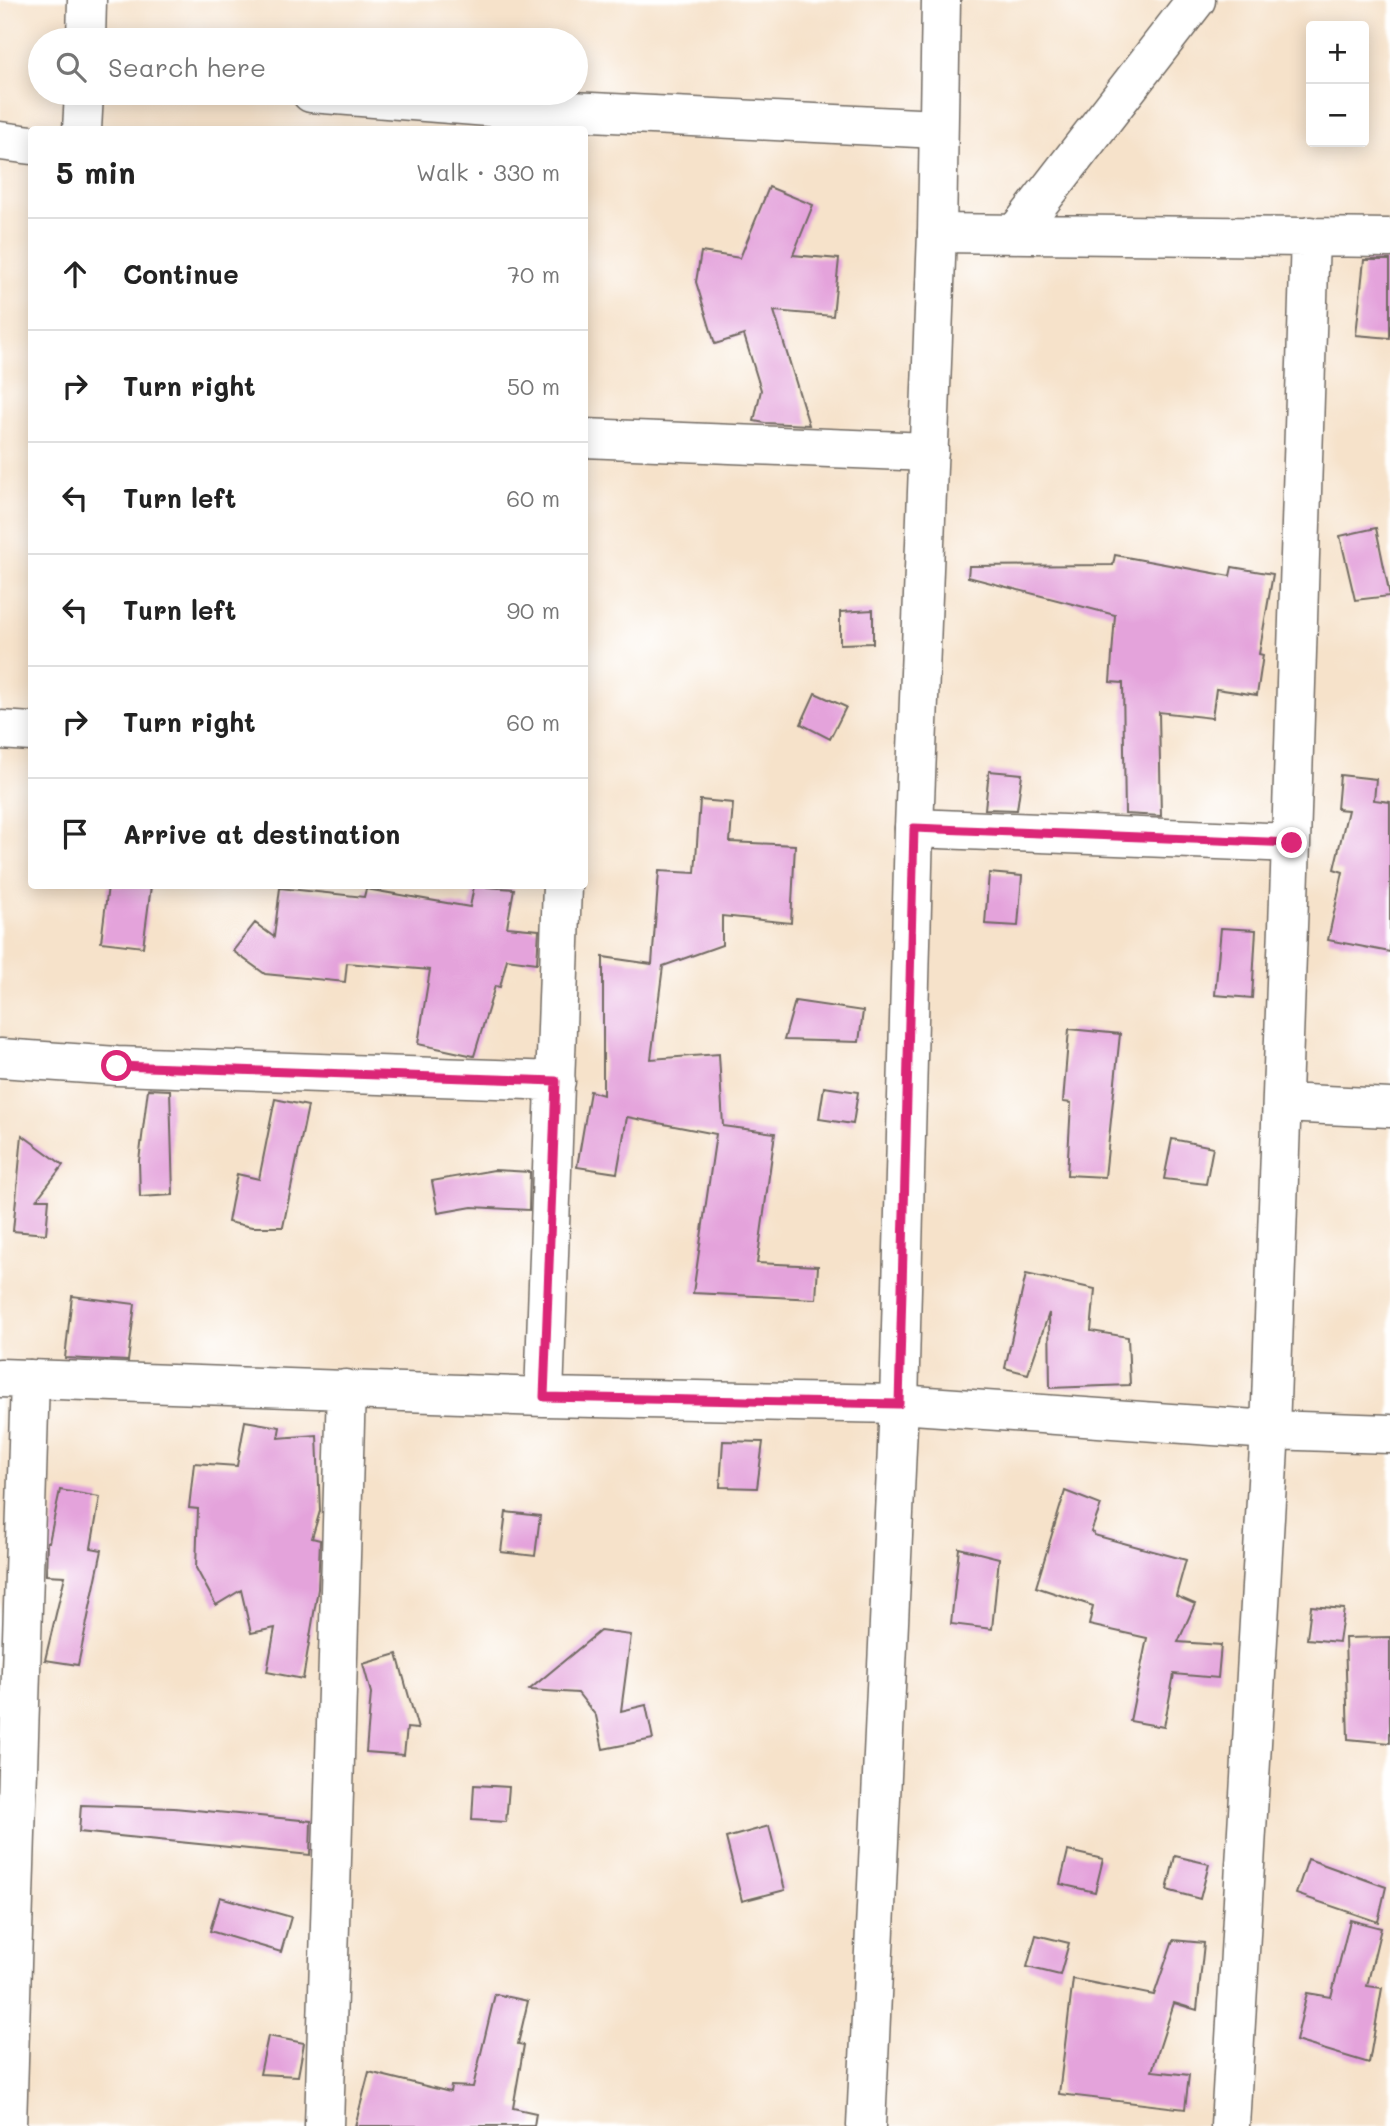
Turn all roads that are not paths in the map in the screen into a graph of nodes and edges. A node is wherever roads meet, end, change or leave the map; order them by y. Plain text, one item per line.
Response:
1 (87, 0) edge
2 (941, 0) edge
3 (1196, 0) edge
4 (86, 28) edge
5 (83, 105) edge
6 (463, 105) edge
7 (82, 126) edge
8 (938, 129) junction
9 (0, 141) edge
10 (28, 144) edge
11 (937, 233) junction
12 (1015, 234) junction
13 (1310, 236) junction
14 (1390, 238) edge
15 (588, 438) edge
16 (929, 452) junction
17 (0, 730) edge
18 (28, 732) edge
19 (914, 828) junction
20 (1292, 843) junction
21 (562, 889) edge
22 (0, 1058) edge
23 (556, 1081) junction
24 (1282, 1103) junction
25 (1390, 1108) edge
26 (15, 1379) edge
27 (346, 1389) junction
28 (544, 1397) junction
29 (899, 1404) junction
30 (1270, 1430) junction
31 (1390, 1434) edge
32 (7, 2126) edge
33 (324, 2126) edge
34 (866, 2126) edge
35 (1230, 2126) edge

1 - 4 street
2 - 8 street
3 - 12 street
5 - 7 street
6 - 8 street
8 - 11 street
9 - 10 street
11 - 12 street
11 - 16 street
12 - 13 street
13 - 14 street
13 - 20 street
15 - 16 street
16 - 19 street
17 - 18 street
19 - 20 street
19 - 29 street
20 - 24 street
21 - 23 street
22 - 23 street
23 - 28 street
24 - 25 street
24 - 30 street
26 - 27 street
26 - 32 street
27 - 28 street
27 - 33 street
28 - 29 street
29 - 30 street
29 - 34 street
30 - 31 street
30 - 35 street

